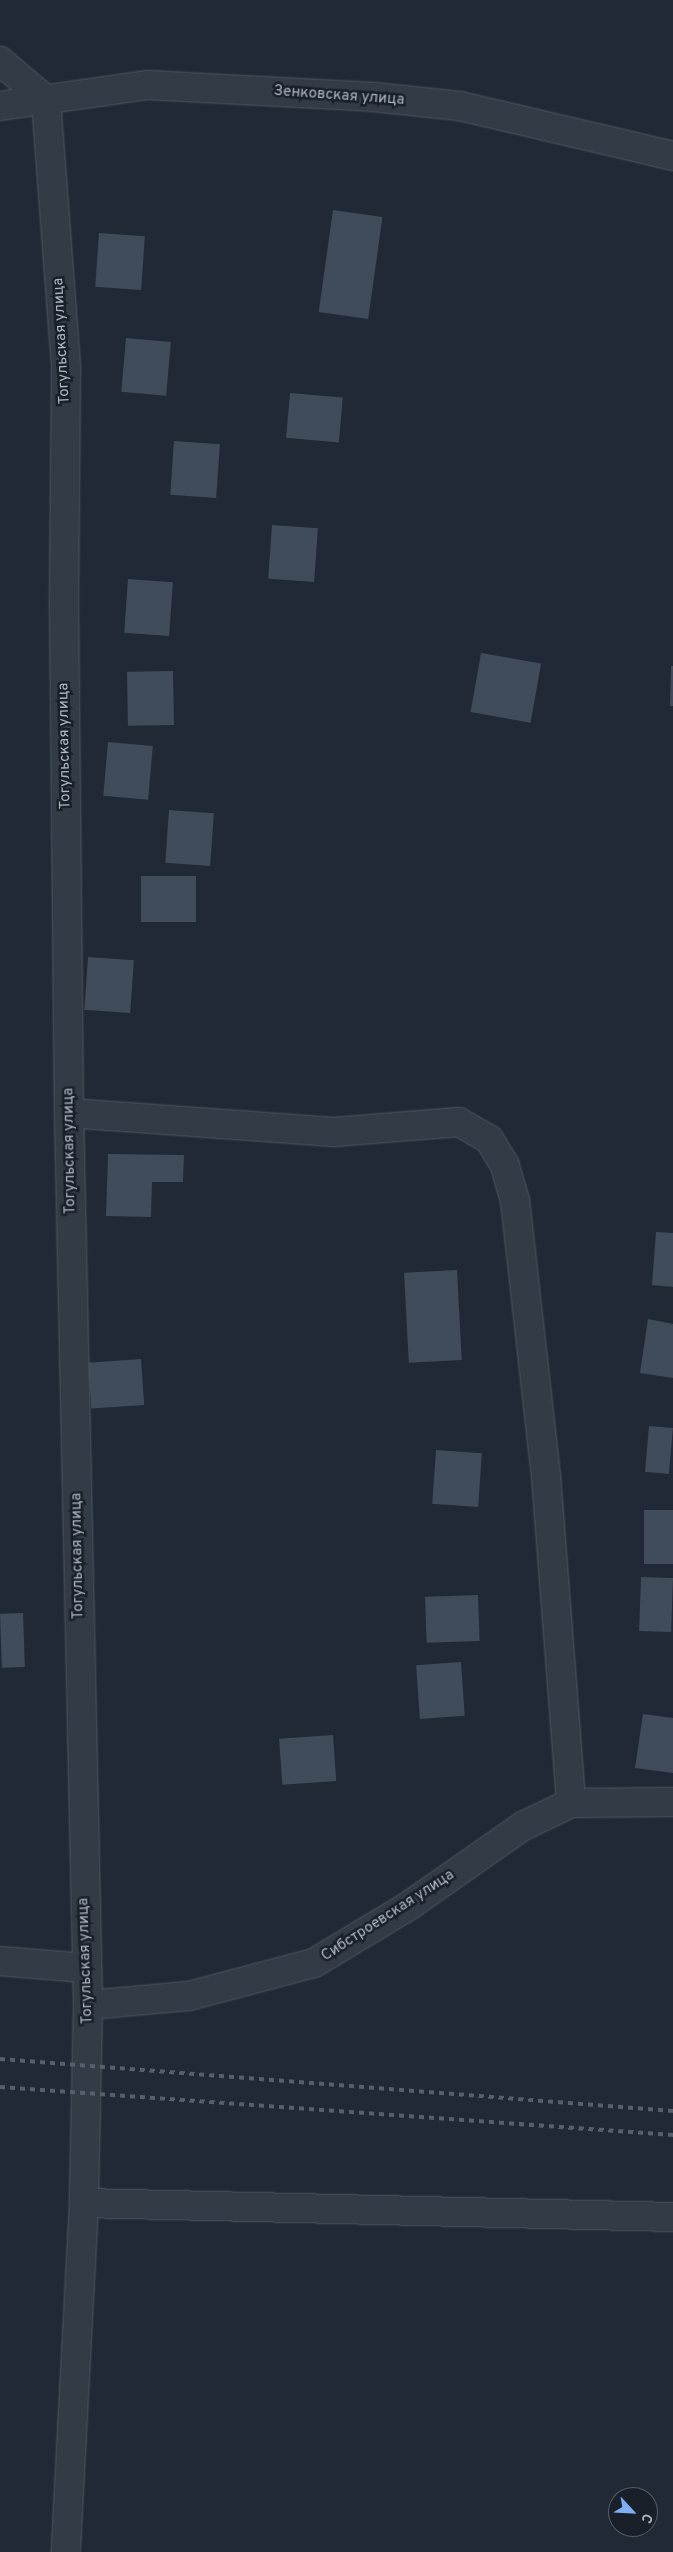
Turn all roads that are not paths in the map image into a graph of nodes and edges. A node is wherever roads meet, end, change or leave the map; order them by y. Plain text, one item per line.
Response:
1 (0, 61) edge
2 (46, 100) junction
3 (0, 106) edge
4 (673, 156) edge
5 (69, 1113) junction
6 (673, 1802) edge
7 (571, 1803) junction
8 (0, 1961) edge
9 (85, 1968) junction
10 (88, 2005) junction
11 (84, 2203) junction
12 (673, 2217) edge
13 (66, 2552) edge

1 - 2 street
2 - 3 street, Зенковская улица
2 - 4 street, Зенковская улица
2 - 5 street, Тогульская улица
5 - 7 street
5 - 9 street, Тогульская улица
6 - 7 street, Сибстроевская улица
7 - 10 street, Сибстроевская улица
8 - 9 street
9 - 10 street, Тогульская улица
10 - 11 street, Тогульская улица
11 - 12 street
11 - 13 street, Тогульская улица

